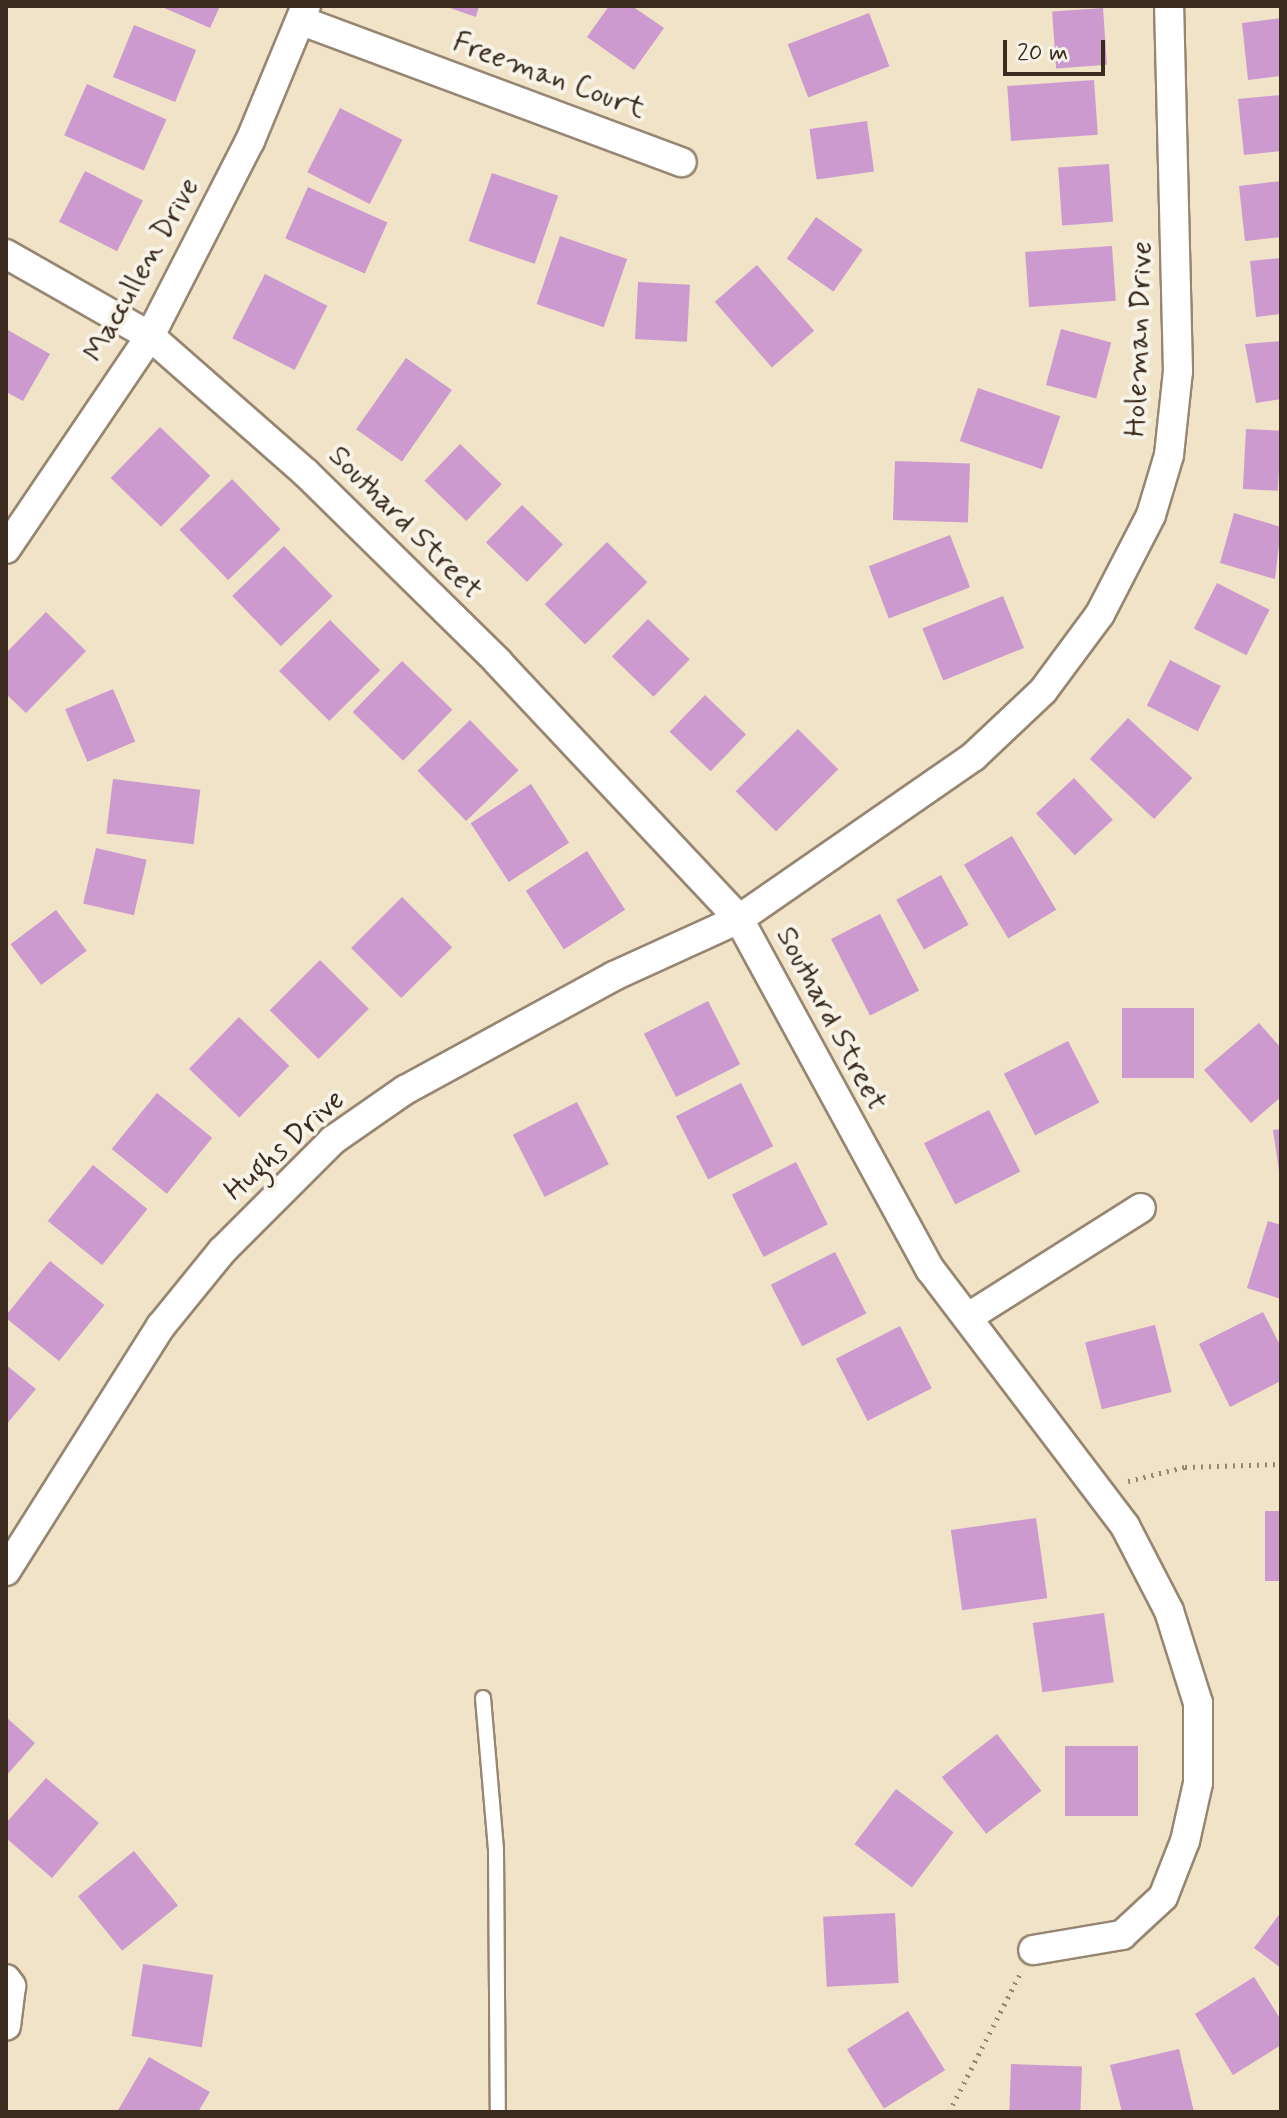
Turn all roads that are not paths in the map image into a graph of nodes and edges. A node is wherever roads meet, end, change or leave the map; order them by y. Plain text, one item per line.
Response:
1 (1169, 6) edge
2 (304, 14) edge
3 (682, 162) dead end
4 (6, 254) edge
5 (150, 336) junction
6 (6, 549) edge
7 (739, 919) junction
8 (1141, 1208) dead end
9 (970, 1316) junction
10 (11, 1552) edge
11 (483, 1698) dead end
12 (1033, 1950) road end
13 (6, 1979) edge
14 (6, 2026) edge
15 (498, 2112) edge

1 - 7 street, Holeman Drive
2 - 3 street, Freeman Court
2 - 5 street, Maccullen Drive
4 - 5 street, Southard Street
5 - 6 street, Maccullen Drive
5 - 7 street, Southard Street
7 - 9 street, Southard Street
7 - 10 street, Hughs Drive
8 - 9 street
9 - 12 street, Southard Street
11 - 15 lane
13 - 14 street

